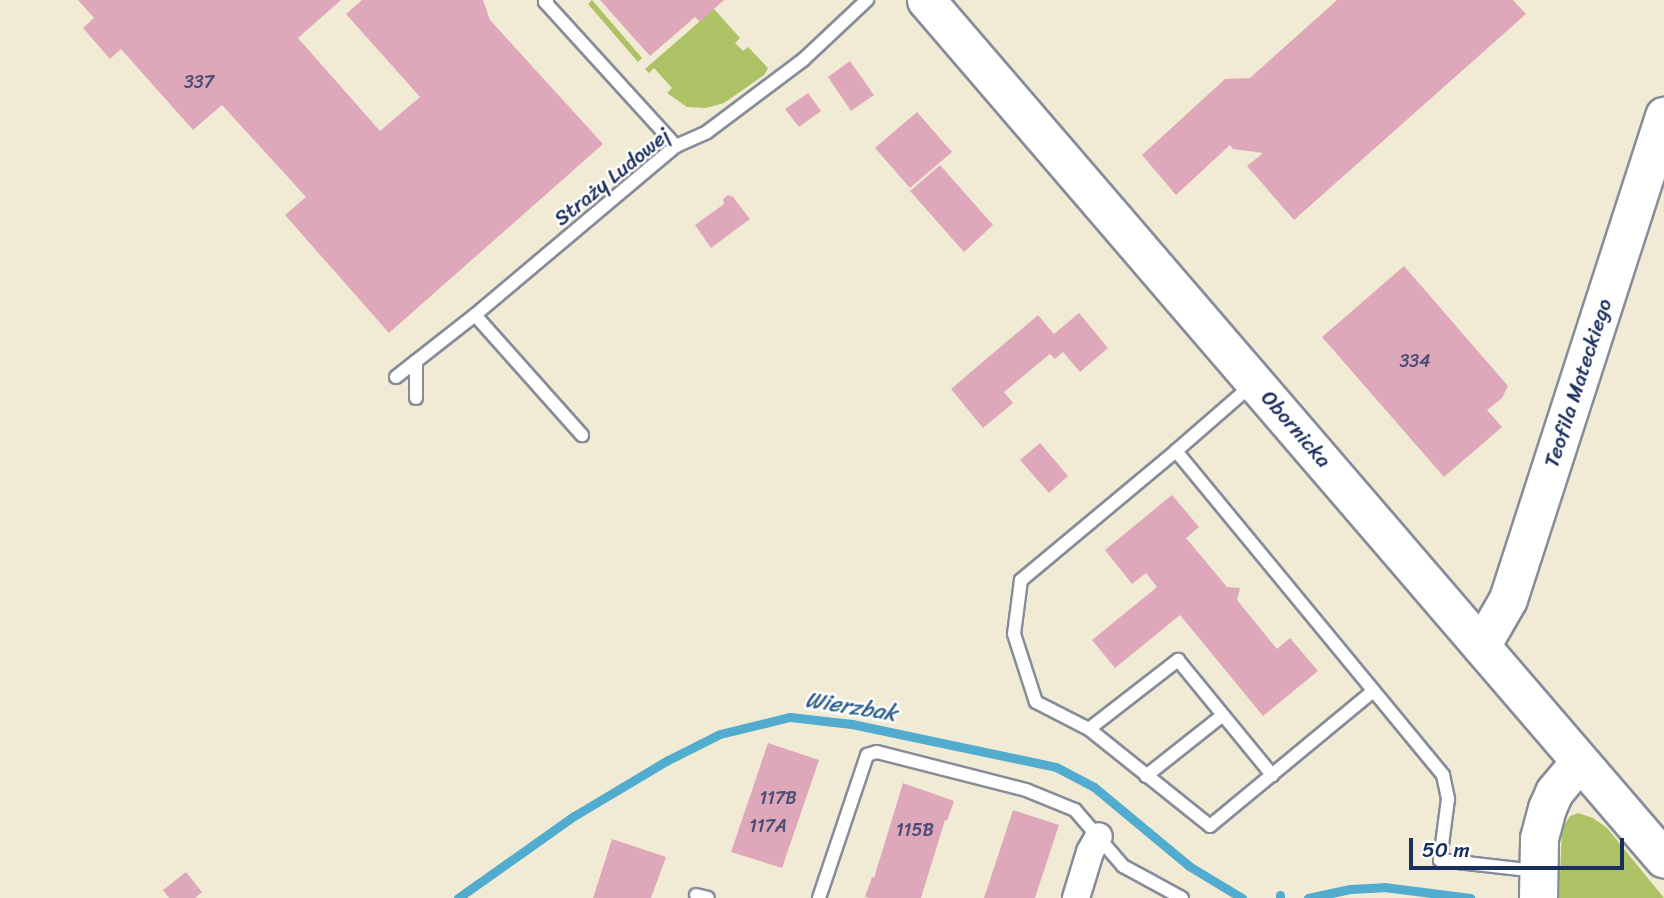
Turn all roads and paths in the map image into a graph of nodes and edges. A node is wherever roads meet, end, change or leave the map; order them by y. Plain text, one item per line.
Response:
1 (547, 0) edge
2 (867, 0) edge
3 (926, 0) edge
4 (1664, 116) edge
5 (676, 146) junction
6 (475, 315) junction
7 (416, 361) junction
8 (396, 377) dead end
9 (1255, 381) junction
10 (416, 398) dead end
11 (582, 435) dead end
12 (1176, 451) junction
13 (1481, 646) junction
14 (1373, 691) junction
15 (1223, 715) junction
16 (1089, 729) junction
17 (1580, 761) junction
18 (1272, 775) junction
19 (1146, 776) junction
20 (1099, 836) junction
21 (1664, 859) edge
22 (1537, 885) edge
23 (819, 898) edge
24 (1076, 898) edge
25 (1182, 898) edge

1 - 5 lane
2 - 5 lane, Straży Ludowej
3 - 9 main road, Obornicka
4 - 13 main road, Teofila Mateckiego
5 - 6 lane, Straży Ludowej
6 - 7 lane, Straży Ludowej
6 - 11 lane
7 - 8 lane, Straży Ludowej
7 - 10 lane
9 - 12 lane
9 - 13 main road, Obornicka
12 - 14 lane
12 - 16 lane
13 - 17 main road, Obornicka
14 - 18 lane
14 - 22 lane
15 - 16 lane
15 - 18 lane
15 - 19 lane
16 - 19 lane
17 - 21 main road, Obornicka
17 - 22 main road
18 - 19 lane
20 - 23 lane
20 - 24 street
20 - 25 lane

